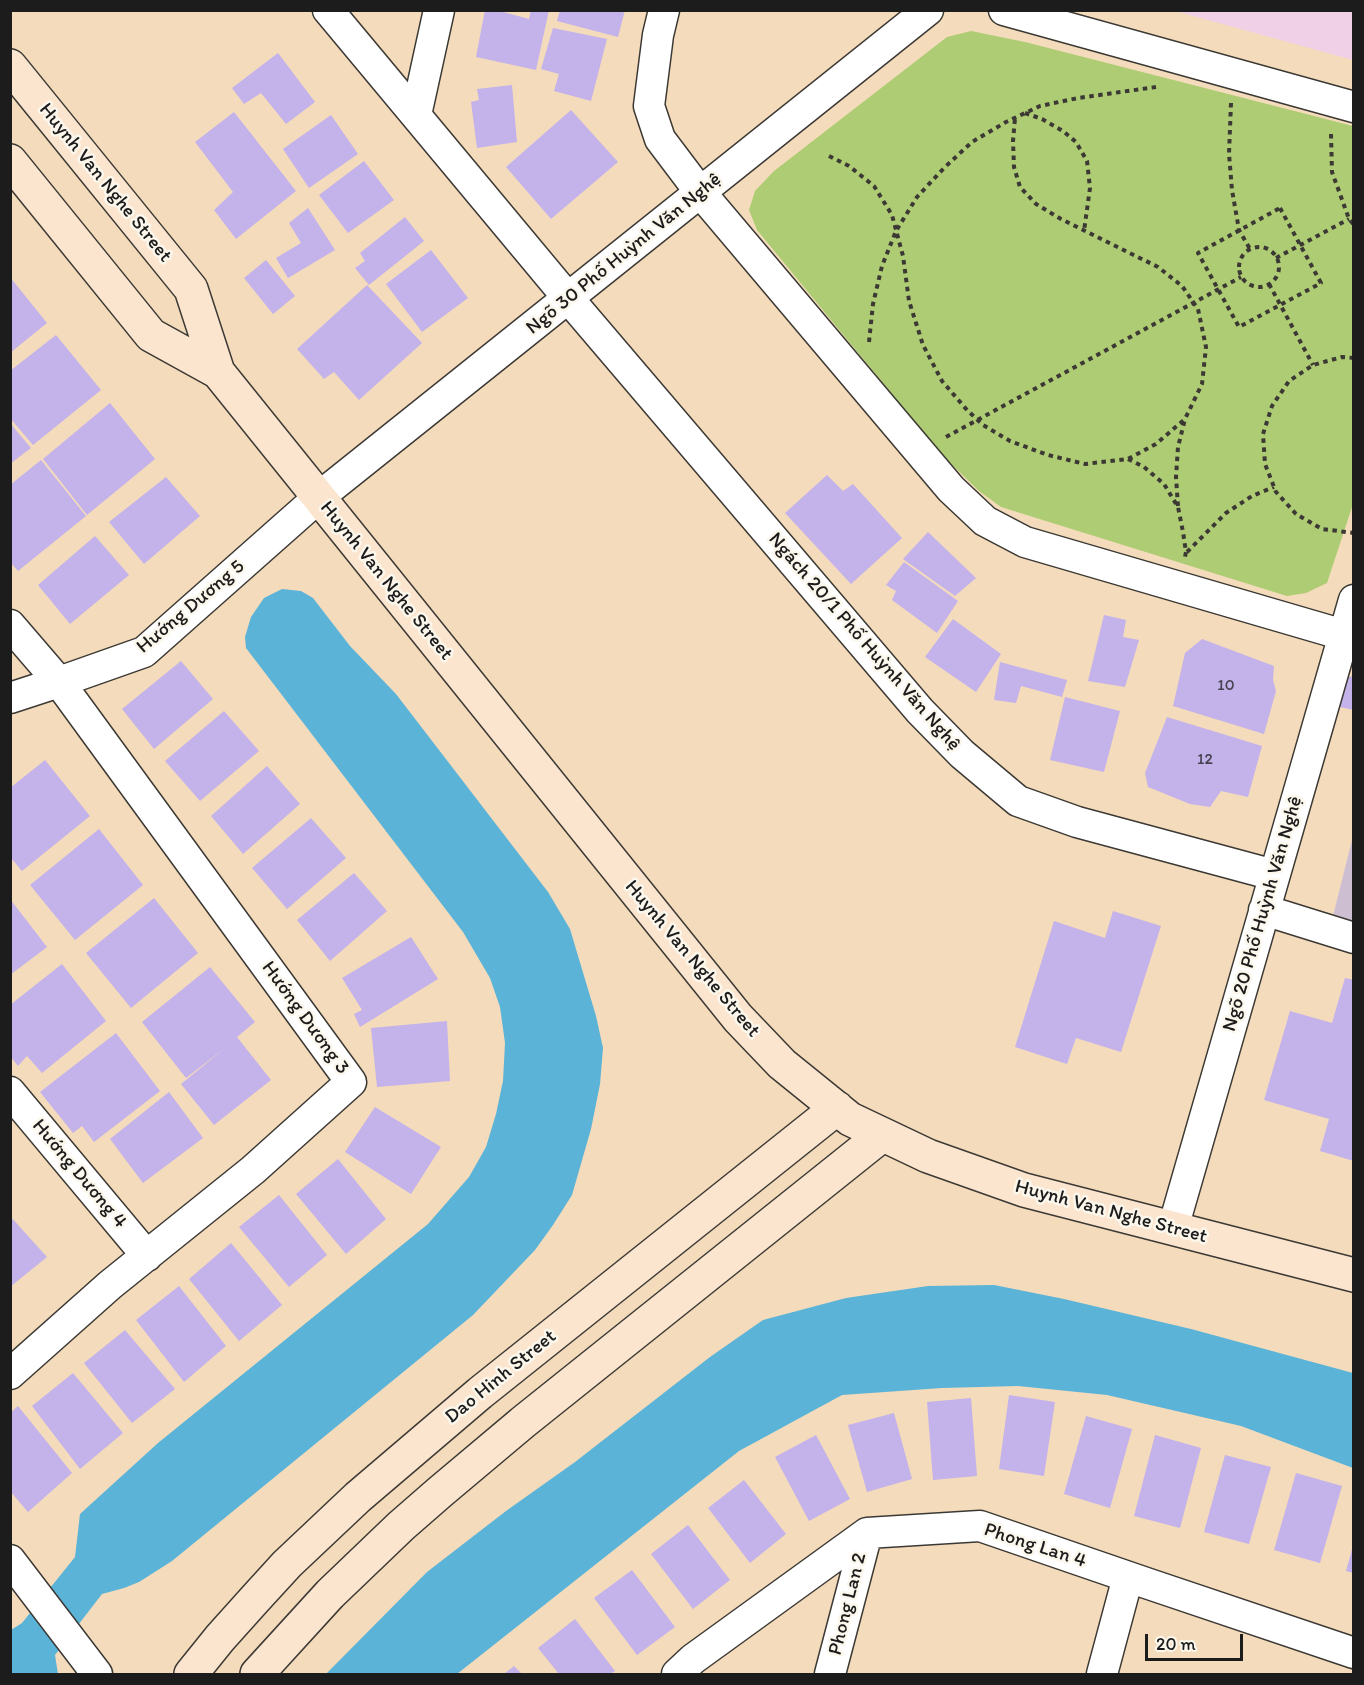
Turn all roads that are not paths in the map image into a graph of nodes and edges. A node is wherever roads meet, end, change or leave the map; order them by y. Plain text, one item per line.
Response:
1 (328, 10) edge
2 (439, 10) edge
3 (664, 10) edge
4 (928, 10) edge
5 (1004, 10) edge
6 (10, 66) edge
7 (1346, 105) edge
8 (416, 115) junction
9 (10, 160) edge
10 (700, 192) junction
11 (568, 298) junction
12 (218, 372) junction
13 (319, 497) junction
14 (1353, 600) edge
15 (10, 625) edge
16 (1348, 637) edge
17 (59, 682) junction
18 (10, 698) edge
19 (1274, 875) junction
20 (1264, 910) junction
21 (1353, 938) edge
22 (10, 1092) edge
23 (837, 1108) junction
24 (882, 1135) junction
25 (1173, 1228) junction
26 (147, 1256) junction
27 (1353, 1275) edge
28 (10, 1374) edge
29 (867, 1533) junction
30 (10, 1560) edge
31 (1128, 1577) junction
32 (220, 1638) junction
33 (1353, 1653) edge
34 (258, 1673) edge
35 (97, 1674) edge
36 (191, 1674) edge
37 (677, 1674) edge
38 (830, 1674) edge
39 (1102, 1674) edge

1 - 8 street, Ngách 20/1 Phố Huỳnh Văn Nghệ
2 - 8 street
3 - 10 street
4 - 10 street, Ngõ 30 Phố Huỳnh Văn Nghệ
5 - 7 street
6 - 12 street, Huynh Van Nghe Street
8 - 11 street, Ngách 20/1 Phố Huỳnh Văn Nghệ
9 - 12 street, Huynh Van Nghe Street
10 - 11 street, Ngõ 30 Phố Huỳnh Văn Nghệ
10 - 16 street
11 - 13 street, Ngõ 30 Phố Huỳnh Văn Nghệ
11 - 19 street, Ngách 20/1 Phố Huỳnh Văn Nghệ
12 - 13 street, Huynh Van Nghe Street
13 - 17 street, Hướng Dương 5
13 - 23 street, Huynh Van Nghe Street
14 - 16 street, Ngõ 20 Phố Huỳnh Văn Nghệ
15 - 17 street, Hướng Dương 3
16 - 19 street, Ngõ 20 Phố Huỳnh Văn Nghệ
17 - 18 street, Hướng Dương 5
17 - 26 street, Hướng Dương 3
19 - 20 street, Ngõ 20 Phố Huỳnh Văn Nghệ
20 - 21 street
20 - 25 street, Ngõ 20 Phố Huỳnh Văn Nghệ
22 - 26 street, Hướng Dương 4
23 - 24 street, Huynh Van Nghe Street
23 - 32 street, Dao Hinh Street
24 - 25 street, Huynh Van Nghe Street
24 - 34 street
25 - 27 street, Huynh Van Nghe Street
26 - 28 street, Hướng Dương 3
29 - 31 street, Phong Lan 4
29 - 37 street
29 - 38 street, Phong Lan 2
30 - 35 street
31 - 33 street, Phong Lan 4
31 - 39 street
32 - 34 street
32 - 36 street, Dao Hinh Street

